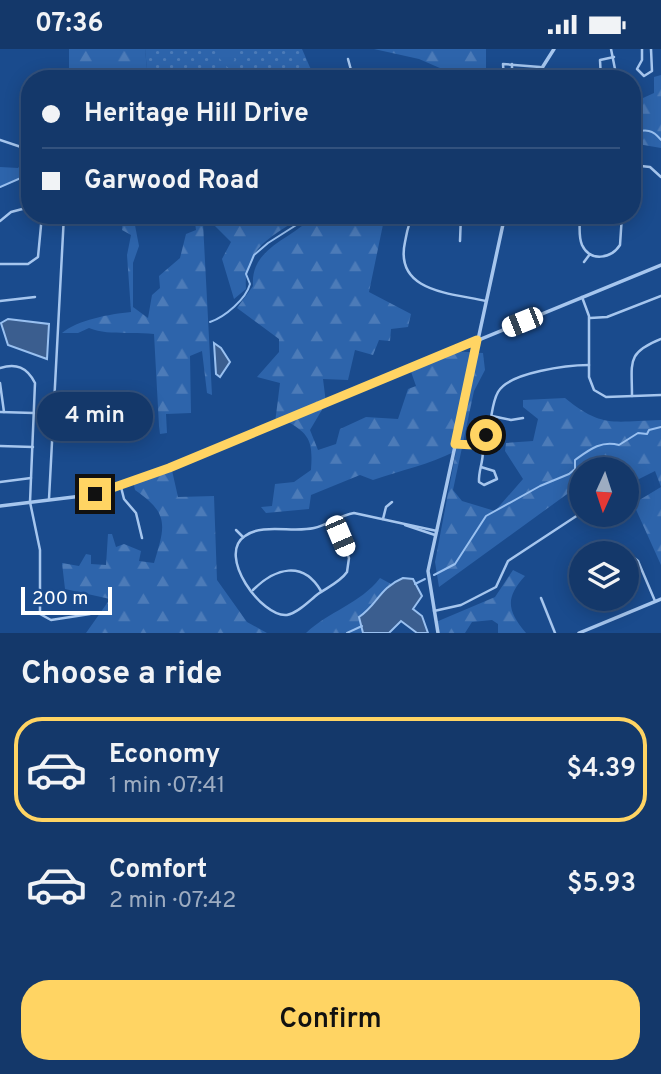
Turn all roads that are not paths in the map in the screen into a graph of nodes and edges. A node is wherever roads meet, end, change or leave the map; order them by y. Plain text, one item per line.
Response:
1 (554, 49) edge
2 (618, 49) edge
3 (642, 49) edge
4 (651, 49) edge
5 (612, 50) edge
6 (614, 57) junction
7 (348, 59) dead end
8 (512, 64) junction
9 (540, 67) junction
10 (351, 70) edge
11 (503, 70) edge
12 (512, 70) edge
13 (539, 70) edge
14 (601, 70) edge
15 (616, 70) edge
16 (638, 70) edge
17 (641, 72) edge
18 (0, 141) edge
19 (21, 147) edge
20 (641, 166) edge
21 (661, 177) edge
22 (21, 209) edge
23 (0, 221) edge
24 (41, 224) edge
25 (64, 224) edge
26 (411, 224) edge
27 (461, 224) edge
28 (503, 224) edge
29 (581, 224) edge
30 (622, 224) edge
31 (460, 241) dead end
32 (590, 254) junction
33 (584, 262) dead end
34 (0, 264) edge
35 (661, 265) edge
36 (661, 296) edge
37 (35, 297) dead end
38 (582, 297) junction
39 (0, 301) edge
40 (486, 301) junction
41 (590, 318) junction
42 (661, 339) edge
43 (477, 340) junction
44 (589, 365) junction
45 (0, 368) edge
46 (0, 383) edge
47 (661, 395) edge
48 (632, 397) junction
49 (2, 412) edge
50 (34, 413) junction
51 (492, 416) junction
52 (523, 418) dead end
53 (480, 443) junction
54 (455, 444) junction
55 (0, 446) edge
56 (33, 447) junction
57 (481, 467) junction
58 (31, 478) junction
59 (0, 482) edge
60 (121, 487) junction
61 (49, 499) junction
62 (30, 502) junction
63 (391, 502) dead end
64 (0, 506) edge
65 (383, 519) junction
66 (333, 520) junction
67 (569, 521) edge
68 (236, 530) dead end
69 (436, 533) junction
70 (243, 537) junction
71 (142, 538) dead end
72 (639, 564) edge
73 (252, 590) junction
74 (321, 591) junction
75 (541, 597) dead end
76 (661, 599) edge
77 (655, 601) junction
78 (435, 611) junction
79 (90, 614) dead end
80 (438, 633) edge
81 (555, 633) edge
82 (579, 633) edge

1 - 9 street
2 - 5 street
3 - 16 street
4 - 17 street
5 - 6 street
6 - 14 street
6 - 15 street
7 - 10 street
8 - 9 street
8 - 11 street
8 - 12 street
9 - 13 street
18 - 19 street
20 - 21 street
22 - 23 street
24 - 34 street
25 - 61 street
26 - 40 street
27 - 31 street
28 - 40 street
29 - 32 street
30 - 32 street
32 - 33 street
35 - 38 street
36 - 41 street
37 - 39 street
38 - 41 street
38 - 43 street
40 - 43 street
41 - 44 street
42 - 48 street
43 - 54 street
43 - 60 street
44 - 48 street
44 - 51 street
45 - 50 street
46 - 49 street
47 - 48 street
49 - 50 street
50 - 56 street
51 - 52 street
51 - 53 street
53 - 54 street
53 - 57 street
54 - 69 street
55 - 56 street
56 - 58 street
57 - 57 street
58 - 59 street
58 - 62 street
60 - 61 street
60 - 71 street
61 - 62 street
62 - 64 street
62 - 79 street
63 - 65 street
65 - 66 street
65 - 69 street
66 - 70 street
66 - 74 street
67 - 78 street
68 - 70 street
69 - 78 street
70 - 73 street
72 - 77 street
73 - 74 street
73 - 74 street
75 - 81 street
76 - 77 street
77 - 82 street
78 - 80 street

